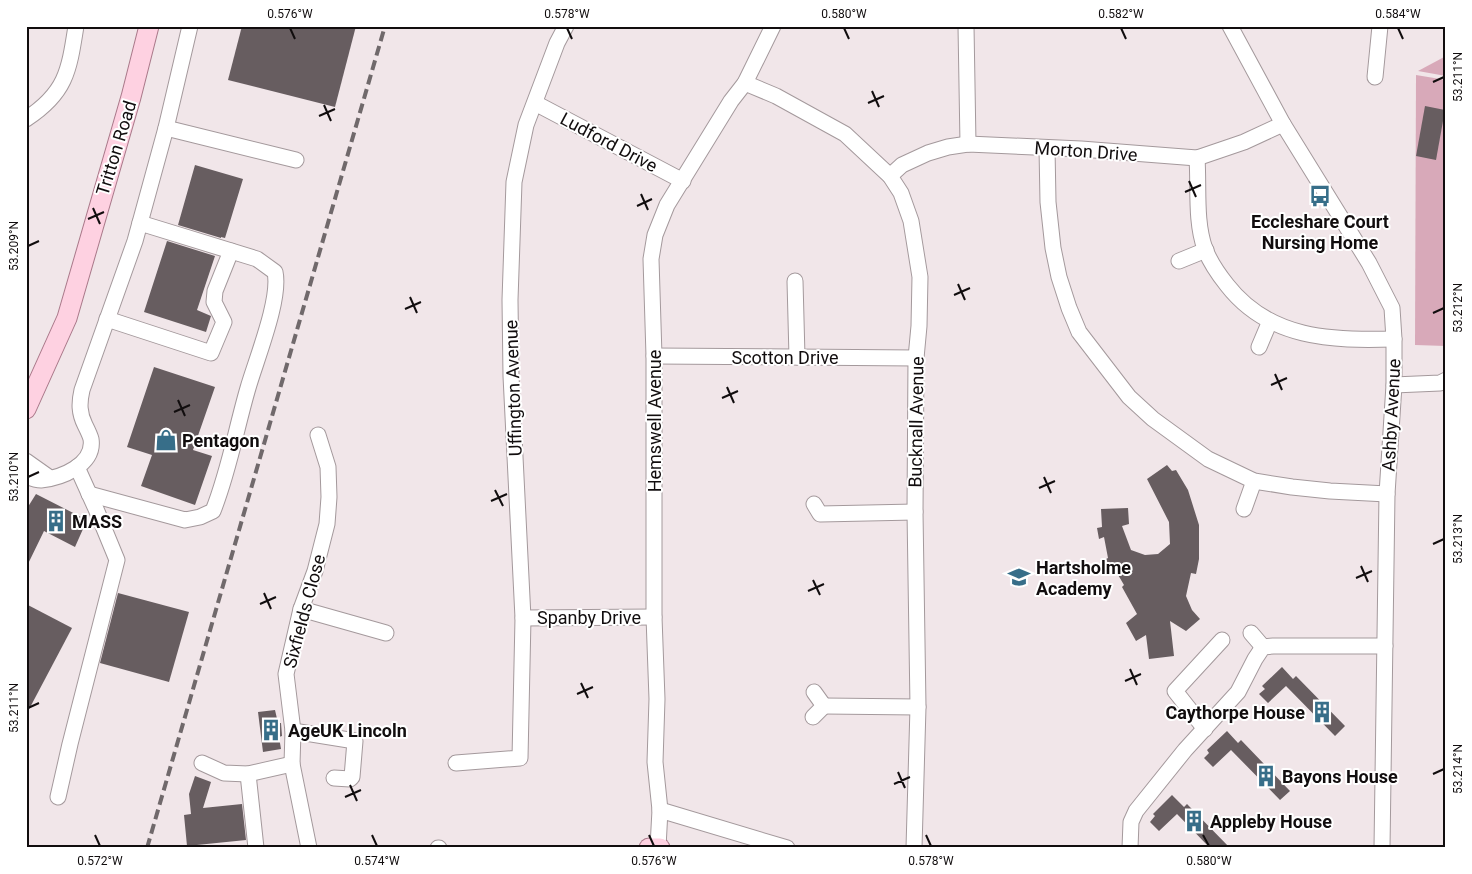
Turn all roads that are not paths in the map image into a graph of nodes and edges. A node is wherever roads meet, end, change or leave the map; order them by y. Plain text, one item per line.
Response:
1 (76, 26) edge
2 (149, 26) edge
3 (190, 26) edge
4 (566, 26) edge
5 (773, 26) edge
6 (966, 26) edge
7 (1230, 26) edge
8 (1380, 26) edge
9 (1375, 78) dead end
10 (745, 83) junction
11 (535, 103) junction
12 (26, 119) edge
13 (1283, 124) junction
14 (166, 128) junction
15 (968, 144) junction
16 (1047, 148) junction
17 (1198, 158) junction
18 (296, 160) dead end
19 (890, 176) junction
20 (683, 181) junction
21 (140, 223) junction
22 (1206, 250) junction
23 (231, 251) junction
24 (1179, 261) dead end
25 (795, 281) dead end
26 (108, 319) junction
27 (1270, 322) junction
28 (1394, 339) junction
29 (1259, 347) dead end
30 (654, 356) junction
31 (797, 357) junction
32 (916, 358) junction
33 (1446, 380) edge
34 (1394, 385) junction
35 (26, 409) edge
36 (318, 435) dead end
37 (26, 461) edge
38 (77, 467) junction
39 (26, 476) edge
40 (50, 478) junction
41 (1254, 481) junction
42 (88, 494) junction
43 (1387, 494) junction
44 (1244, 509) dead end
45 (915, 512) junction
46 (815, 515) dead end
47 (301, 609) junction
48 (654, 617) junction
49 (523, 618) junction
50 (386, 633) dead end
51 (1251, 633) dead end
52 (1222, 640) dead end
53 (1384, 646) junction
54 (1263, 647) junction
55 (814, 692) dead end
56 (824, 706) junction
57 (918, 707) junction
58 (814, 717) dead end
59 (1205, 729) junction
60 (293, 731) junction
61 (202, 763) dead end
62 (456, 763) dead end
63 (292, 764) junction
64 (248, 774) junction
65 (334, 778) dead end
66 (58, 796) dead end
67 (660, 810) junction
68 (256, 848) edge
69 (309, 848) edge
70 (649, 848) edge
71 (659, 848) edge
72 (787, 848) edge
73 (914, 848) edge
74 (1130, 848) edge
75 (1382, 848) edge

1 - 12 street
2 - 35 main road, Tritton Road
3 - 14 street
4 - 11 street, Uffington Avenue
5 - 10 street, Hemswell Avenue
6 - 15 street
7 - 13 street, Ashby Avenue
8 - 9 street
10 - 19 street, Bucknall Avenue
10 - 20 street, Hemswell Avenue
11 - 20 street, Ludford Drive
11 - 49 street, Uffington Avenue
13 - 17 street, Morton Drive
13 - 28 street, Ashby Avenue
14 - 18 street
14 - 21 street
15 - 16 street, Morton Drive
15 - 19 street, Morton Drive
16 - 17 street, Morton Drive
16 - 41 street
17 - 22 street
19 - 32 street, Bucknall Avenue
20 - 30 street, Hemswell Avenue
21 - 23 street
21 - 26 street
22 - 24 street
22 - 27 street
23 - 26 street
23 - 42 street
25 - 31 street
26 - 38 street
27 - 28 street
27 - 29 street
28 - 34 street, Ashby Avenue
30 - 31 street, Scotton Drive
30 - 48 street, Hemswell Avenue
31 - 32 street, Scotton Drive
32 - 45 street, Bucknall Avenue
33 - 34 street
34 - 43 street, Ashby Avenue
36 - 47 street, Sixfields Close
37 - 40 street
38 - 40 street
38 - 42 street
39 - 40 street
41 - 43 street
41 - 44 street
42 - 66 street
43 - 53 street, Ashby Avenue
45 - 46 street
45 - 57 street, Bucknall Avenue
47 - 50 street
47 - 60 street, Sixfields Close
48 - 49 street, Spanby Drive
48 - 67 street, Hemswell Avenue
49 - 62 street, Uffington Avenue
51 - 54 street
52 - 59 street
53 - 54 street
53 - 75 street, Ashby Avenue
54 - 59 street
55 - 56 street
56 - 57 street
56 - 58 street
57 - 73 street, Bucknall Avenue
59 - 74 street
60 - 63 street, Sixfields Close
60 - 65 street
61 - 64 street
63 - 64 street
63 - 69 street, Sixfields Close
64 - 68 street
67 - 71 street, Hemswell Avenue
67 - 72 street
70 - 71 main road

